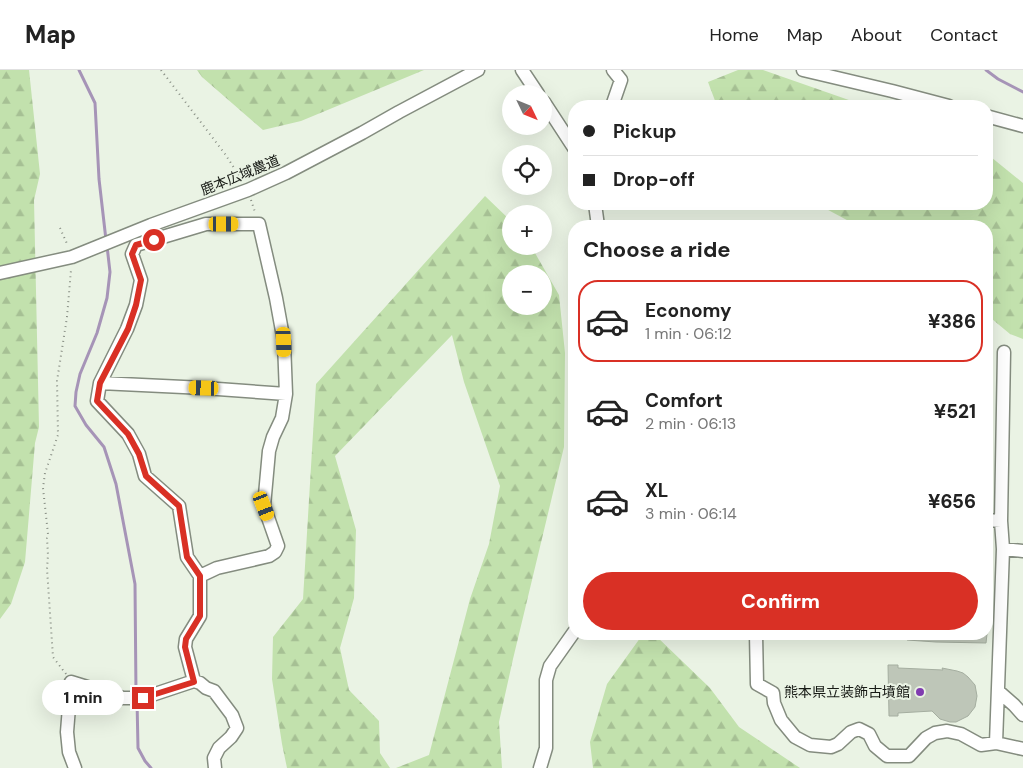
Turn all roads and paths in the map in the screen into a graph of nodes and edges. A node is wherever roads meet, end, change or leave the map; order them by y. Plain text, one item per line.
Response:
1 (161, 70) edge
2 (478, 70) edge
3 (522, 70) edge
4 (613, 70) edge
5 (803, 70) edge
6 (532, 85) edge
7 (614, 100) edge
8 (928, 100) edge
9 (552, 114) edge
10 (993, 118) edge
11 (1023, 126) edge
12 (568, 139) edge
13 (248, 190) junction
14 (259, 224) junction
15 (60, 228) dead end
16 (72, 257) junction
17 (0, 273) edge
18 (1004, 352) dead end
19 (100, 383) junction
20 (286, 394) junction
21 (993, 520) edge
22 (1001, 520) junction
23 (1003, 549) junction
24 (1023, 550) edge
25 (200, 576) junction
26 (568, 640) edge
27 (756, 640) edge
28 (72, 682) junction
29 (194, 682) junction
30 (998, 691) junction
31 (1023, 715) edge
32 (996, 743) junction
33 (1023, 749) edge
34 (75, 768) edge
35 (215, 768) edge
36 (540, 768) edge

1 - 13 path
2 - 13 street, 鹿本広域農道
3 - 6 street
4 - 7 street
5 - 8 street
9 - 12 street
10 - 11 street
13 - 14 path
13 - 16 street, 鹿本広域農道
14 - 19 street
14 - 20 street
15 - 16 path
16 - 17 street, 鹿本広域農道
16 - 28 path
18 - 22 street
19 - 20 street
19 - 25 street
20 - 25 street
21 - 22 street
22 - 23 street
23 - 24 street
23 - 30 street
25 - 29 street
26 - 36 street
27 - 32 street
28 - 29 street
28 - 34 street
29 - 35 street
30 - 31 street
30 - 32 street
32 - 33 street

